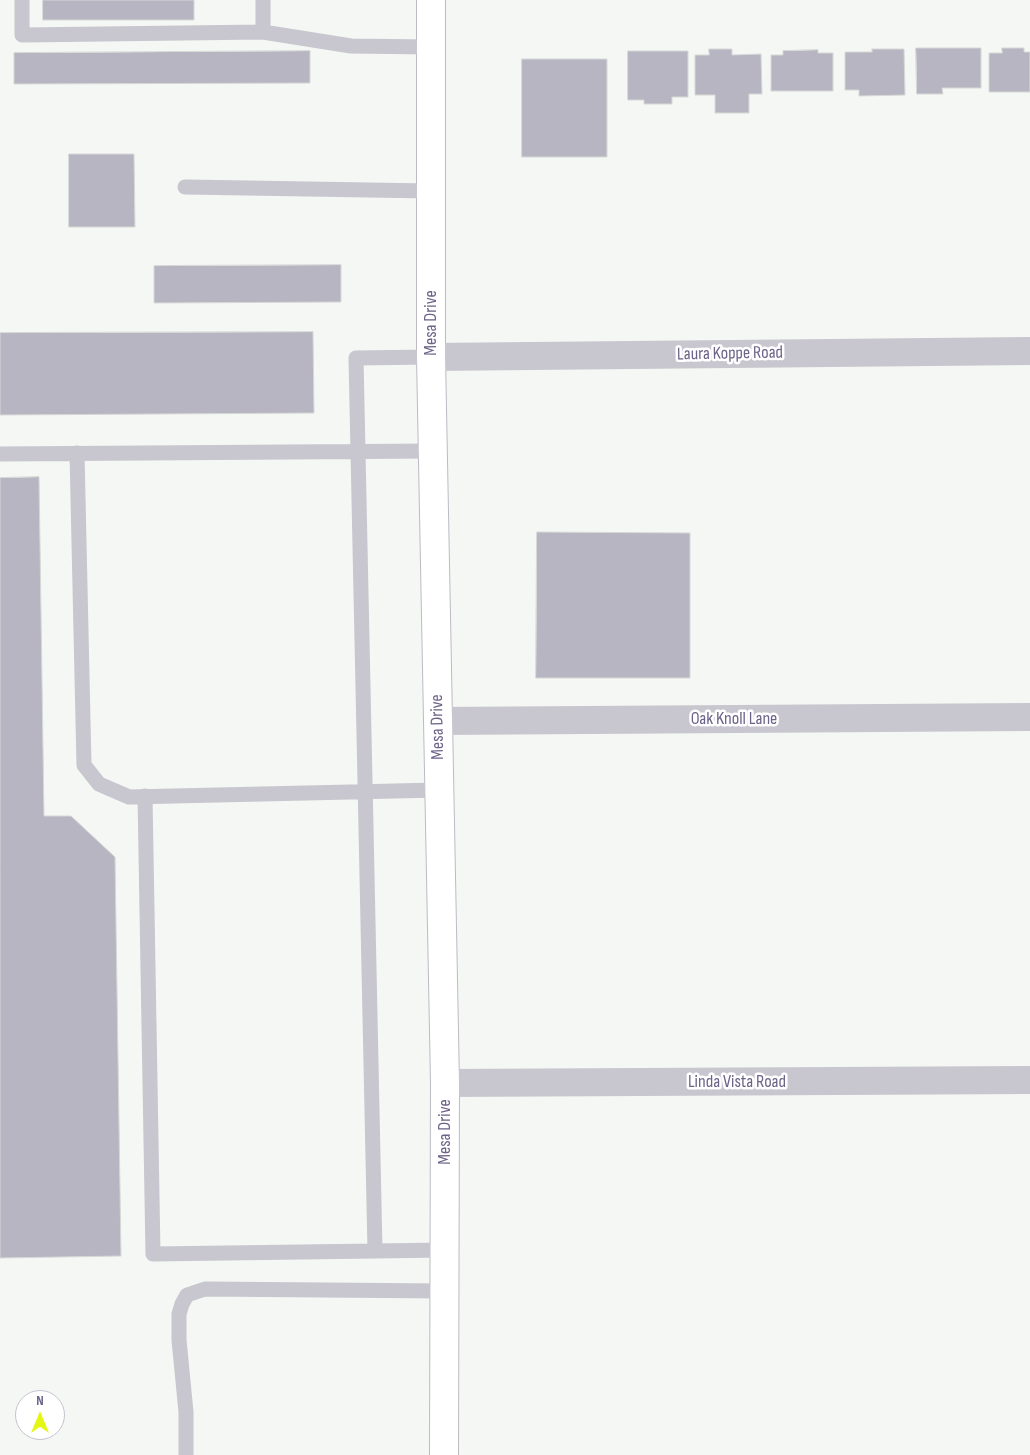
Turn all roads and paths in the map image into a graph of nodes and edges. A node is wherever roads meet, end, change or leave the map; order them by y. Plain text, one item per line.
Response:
1 (22, 0) edge
2 (263, 0) edge
3 (431, 0) edge
4 (263, 32) junction
5 (431, 47) junction
6 (185, 187) dead end
7 (431, 191) junction
8 (1030, 351) edge
9 (431, 357) junction
10 (432, 450) junction
11 (358, 451) junction
12 (77, 453) junction
13 (0, 454) edge
14 (1030, 717) edge
15 (438, 720) junction
16 (440, 790) junction
17 (365, 791) junction
18 (145, 796) junction
19 (1030, 1080) edge
20 (445, 1083) junction
21 (444, 1250) junction
22 (375, 1251) junction
23 (444, 1291) junction
24 (186, 1455) edge
25 (444, 1455) edge

1 - 4 lane
2 - 4 lane
3 - 5 main road, Mesa Drive
4 - 5 lane
5 - 7 main road, Mesa Drive
6 - 7 lane
7 - 9 main road, Mesa Drive
8 - 9 street, Laura Koppe Road
9 - 10 main road, Mesa Drive
9 - 11 lane
10 - 11 lane
10 - 15 main road, Mesa Drive
11 - 12 lane
11 - 17 lane
12 - 13 lane
12 - 18 lane
14 - 15 street, Oak Knoll Lane
15 - 16 main road, Mesa Drive
16 - 17 lane
16 - 20 main road, Mesa Drive
17 - 18 lane
17 - 22 lane
18 - 22 lane
19 - 20 street, Linda Vista Road
20 - 21 main road, Mesa Drive
21 - 22 lane
21 - 23 main road, Mesa Drive
23 - 24 lane
23 - 25 main road, Mesa Drive

